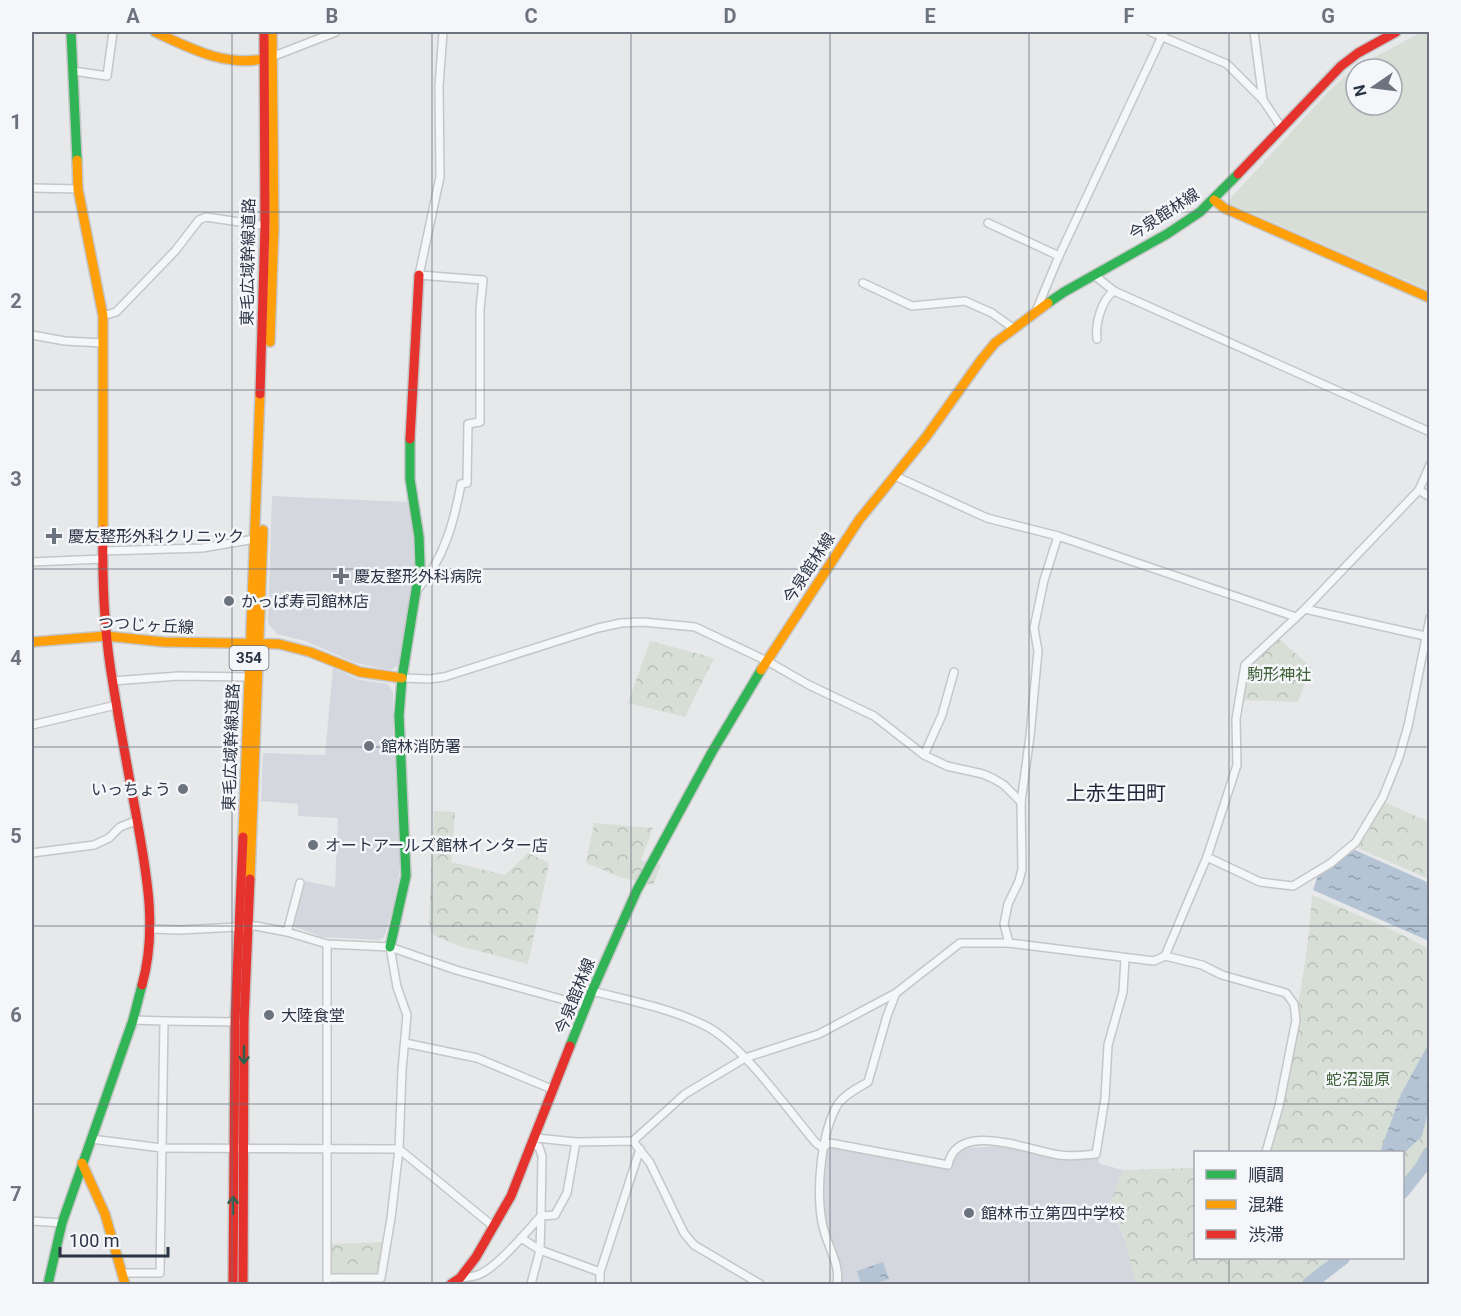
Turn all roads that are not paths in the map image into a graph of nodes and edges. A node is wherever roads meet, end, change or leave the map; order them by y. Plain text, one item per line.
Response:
1 (71, 32) edge
2 (113, 32) edge
3 (155, 32) edge
4 (264, 32) edge
5 (272, 32) edge
6 (336, 32) edge
7 (443, 32) edge
8 (1151, 32) edge
9 (1254, 32) edge
10 (1396, 32) edge
11 (1163, 34) edge
12 (269, 57) junction
13 (73, 70) junction
14 (1263, 100) junction
15 (1281, 127) junction
16 (32, 188) edge
17 (78, 189) junction
18 (1214, 200) junction
19 (988, 223) dead end
20 (270, 226) junction
21 (1059, 256) junction
22 (1094, 274) junction
23 (419, 275) junction
24 (863, 283) dead end
25 (1113, 291) junction
26 (1430, 298) edge
27 (1036, 311) junction
28 (103, 316) junction
29 (1013, 328) junction
30 (32, 335) edge
31 (1097, 339) dead end
32 (103, 343) junction
33 (1430, 432) edge
34 (1430, 465) edge
35 (895, 476) junction
36 (1419, 489) junction
37 (1430, 497) edge
38 (1058, 536) junction
39 (255, 539) junction
40 (102, 555) junction
41 (32, 562) edge
42 (418, 589) junction
43 (1305, 609) junction
44 (1296, 617) junction
45 (1430, 618) edge
46 (106, 636) junction
47 (1425, 636) junction
48 (32, 642) edge
49 (255, 643) junction
50 (766, 661) junction
51 (954, 672) dead end
52 (249, 677) junction
53 (402, 678) junction
54 (112, 681) junction
55 (116, 705) junction
56 (32, 725) edge
57 (924, 755) junction
58 (1021, 802) junction
59 (138, 820) junction
60 (32, 853) edge
61 (1207, 857) junction
62 (300, 883) dead end
63 (243, 926) junction
64 (151, 929) junction
65 (287, 932) junction
66 (1009, 943) junction
67 (327, 944) junction
68 (390, 947) junction
69 (1165, 956) junction
70 (1125, 958) junction
71 (592, 991) junction
72 (896, 993) junction
73 (586, 1006) junction
74 (134, 1020) junction
75 (164, 1021) junction
76 (240, 1022) junction
77 (405, 1043) junction
78 (745, 1058) junction
79 (554, 1090) junction
80 (91, 1139) junction
81 (535, 1141) junction
82 (633, 1141) junction
83 (576, 1142) junction
84 (822, 1147) junction
85 (162, 1148) junction
86 (238, 1148) junction
87 (328, 1148) junction
88 (399, 1149) junction
89 (640, 1149) junction
90 (1266, 1151) edge
91 (82, 1163) junction
92 (541, 1216) junction
93 (32, 1221) edge
94 (62, 1223) junction
95 (494, 1227) junction
96 (521, 1238) junction
97 (540, 1251) junction
98 (600, 1272) junction
99 (121, 1273) junction
100 (460, 1278) junction
101 (328, 1281) edge
102 (48, 1284) edge
103 (125, 1284) edge
104 (233, 1284) edge
105 (243, 1284) edge
106 (451, 1284) edge
107 (531, 1284) edge
108 (600, 1284) edge
109 (760, 1284) edge
110 (837, 1284) edge

1 - 13 main road
2 - 13 street
3 - 12 main road
4 - 12 main road, 東毛広域幹線道路 / 354
5 - 12 main road, 東毛広域幹線道路 / 354
6 - 12 street
7 - 23 street
8 - 11 street
9 - 14 street
10 - 15 main road, 今泉館林線
11 - 14 street
11 - 21 street
12 - 20 main road, 東毛広域幹線道路 / 354
13 - 17 main road
14 - 15 street
15 - 18 main road, 今泉館林線
16 - 17 street
17 - 28 main road
18 - 22 main road, 今泉館林線
18 - 26 main road
19 - 21 street
20 - 28 street
20 - 39 main road, 東毛広域幹線道路 / 354
20 - 49 main road, 東毛広域幹線道路 / 354
21 - 27 street
22 - 25 street
22 - 27 main road, 今泉館林線
23 - 42 main road
23 - 42 street
24 - 29 street
25 - 31 street
25 - 33 street
27 - 29 main road, 今泉館林線
28 - 32 main road
29 - 35 main road, 今泉館林線
30 - 32 street
32 - 40 main road
34 - 36 street
35 - 38 street
35 - 50 main road, 今泉館林線
36 - 37 street
36 - 43 street
38 - 44 street
38 - 58 street
39 - 40 street
39 - 49 main road, 東毛広域幹線道路 / 354
40 - 41 street
40 - 46 main road
42 - 53 main road
43 - 44 street
43 - 47 street
44 - 61 street
45 - 47 street
46 - 48 main road, つつじヶ丘線
46 - 49 main road, つつじヶ丘線
46 - 54 main road
47 - 61 street
49 - 52 main road, 東毛広域幹線道路 / 354
49 - 53 main road, つつじヶ丘線
49 - 63 main road, 東毛広域幹線道路 / 354
50 - 53 street
50 - 57 street
50 - 71 main road, 今泉館林線
51 - 57 street
52 - 54 street
52 - 63 main road, 東毛広域幹線道路 / 354
53 - 68 main road
54 - 55 main road
55 - 56 street
55 - 59 main road
57 - 58 street
58 - 66 street
59 - 60 street
59 - 64 main road
61 - 69 street
62 - 65 street
63 - 64 street
63 - 65 street
63 - 76 main road, 東毛広域幹線道路 / 354
64 - 74 main road
65 - 67 street
66 - 70 street
66 - 72 street
67 - 68 street
67 - 87 street
68 - 73 street
68 - 77 street
69 - 70 street
69 - 90 street
70 - 84 street
71 - 73 main road, 今泉館林線
71 - 78 street
72 - 78 street
72 - 84 street
73 - 79 main road, 今泉館林線
74 - 75 street
74 - 80 main road
75 - 76 street
75 - 85 street
76 - 86 main road, 東毛広域幹線道路 / 354
77 - 79 street
77 - 88 street
78 - 82 street
78 - 84 street
79 - 81 main road, 今泉館林線
80 - 85 street
80 - 91 main road
81 - 83 street
81 - 92 street
81 - 95 main road, 今泉館林線
82 - 83 street
82 - 89 street
83 - 92 street
84 - 110 street
85 - 86 street
85 - 99 street
86 - 87 street
104 -> 86 main road, 東毛広域幹線道路 / 354
86 - 105 main road, 東毛広域幹線道路 / 354
87 - 88 street
87 - 101 street
88 - 95 street
88 - 101 street
89 - 98 street
89 - 109 street
91 - 94 main road
91 - 99 main road
92 - 96 street
92 - 97 street
93 - 94 street
94 - 102 main road
95 - 100 main road, 今泉館林線
96 - 97 street
96 - 100 street
97 - 98 street
97 - 107 street
98 - 108 street
99 - 103 main road
100 - 106 main road, 今泉館林線

